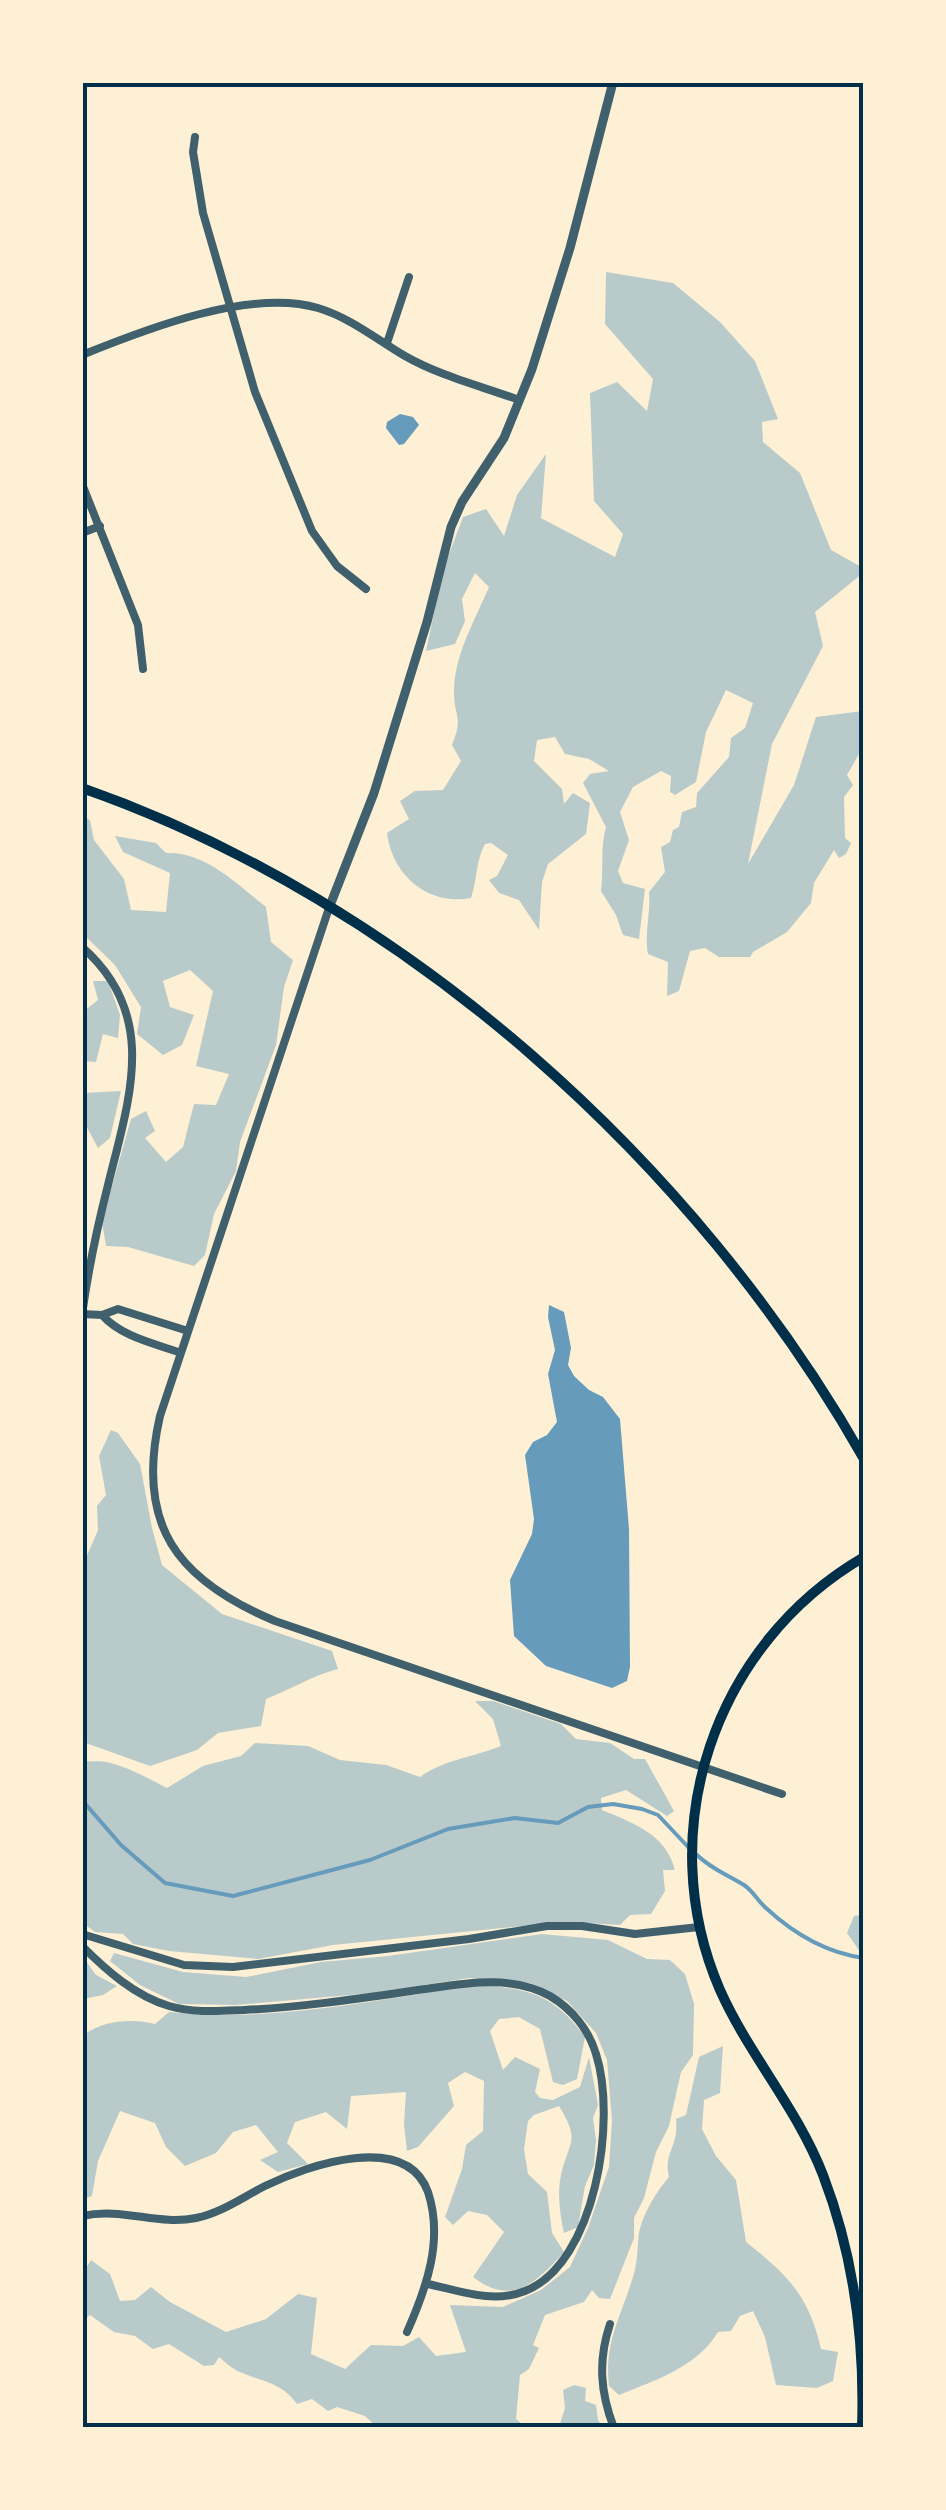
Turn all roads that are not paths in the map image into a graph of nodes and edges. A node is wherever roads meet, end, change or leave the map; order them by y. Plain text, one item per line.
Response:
1 (613, 82) edge
2 (196, 137) dead end
3 (409, 277) dead end
4 (230, 308) junction
5 (387, 343) junction
6 (82, 355) edge
7 (519, 400) junction
8 (82, 484) edge
9 (100, 526) junction
10 (82, 533) edge
11 (366, 589) dead end
12 (143, 668) dead end
13 (82, 788) edge
14 (329, 908) junction
15 (82, 947) edge
16 (83, 1314) edge
17 (102, 1315) junction
18 (188, 1331) junction
19 (181, 1352) junction
20 (864, 1459) edge
21 (864, 1557) edge
22 (703, 1765) junction
23 (782, 1794) dead end
24 (699, 1927) junction
25 (82, 1934) edge
26 (82, 1946) edge
27 (82, 2216) edge
28 (428, 2284) junction
29 (610, 2324) dead end
30 (408, 2332) dead end
31 (614, 2428) edge
32 (862, 2428) edge

1 - 7 street
2 - 4 street
3 - 5 street
4 - 5 street
4 - 6 street
4 - 11 street
5 - 7 street
7 - 14 street
8 - 9 street
9 - 10 street
9 - 12 street
13 - 14 main road
14 - 18 street
14 - 20 main road
15 - 16 street
16 - 17 street
17 - 18 street
17 - 19 street
18 - 19 street
19 - 22 street
21 - 22 main road
22 - 23 street
22 - 24 main road
24 - 25 street
24 - 32 main road
26 - 28 street
27 - 28 street
28 - 30 street
29 - 31 street

